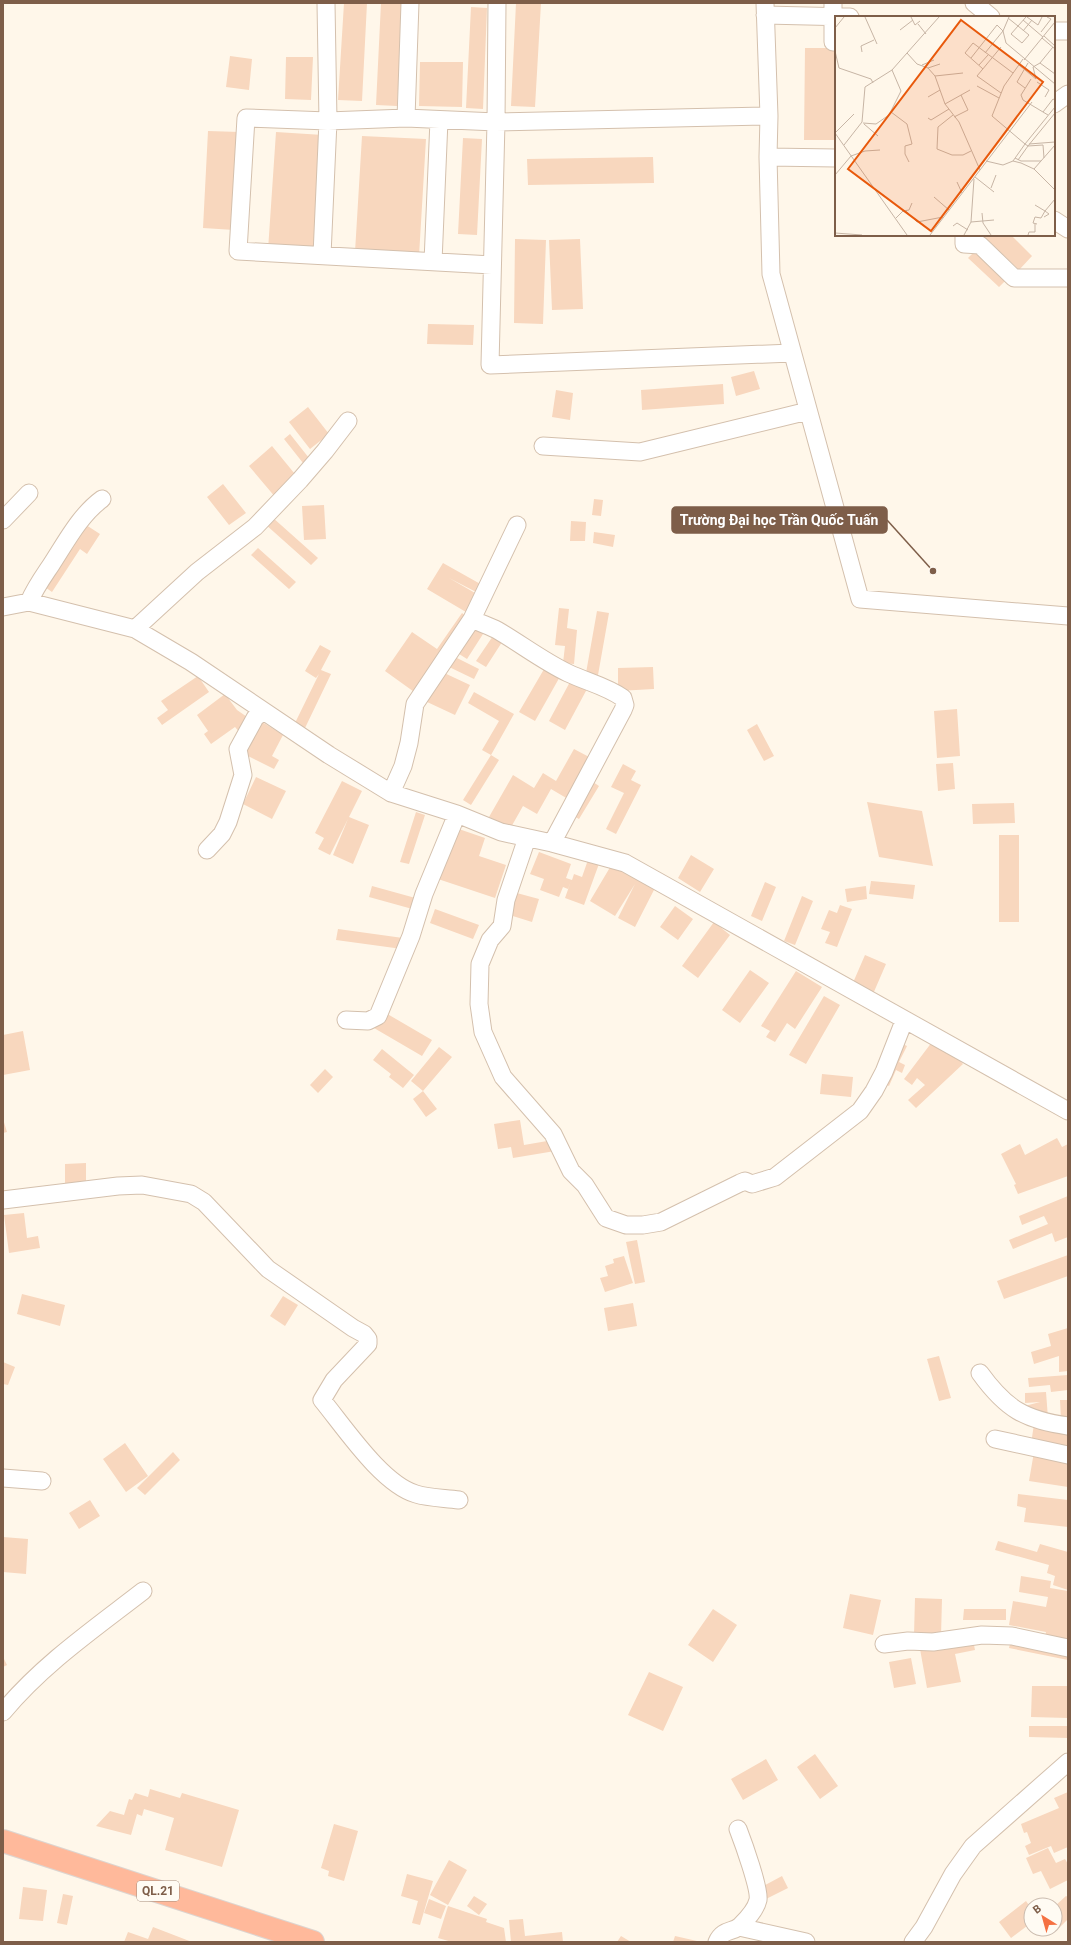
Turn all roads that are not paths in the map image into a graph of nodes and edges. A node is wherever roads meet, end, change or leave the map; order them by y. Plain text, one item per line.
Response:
1 (326, 3) edge
2 (410, 3) edge
3 (497, 3) edge
4 (974, 3) edge
5 (765, 9) edge
6 (833, 10) edge
7 (848, 16) edge
8 (991, 16) edge
9 (1055, 31) edge
10 (1068, 31) edge
11 (835, 42) edge
12 (1068, 94) edge
13 (1055, 103) edge
14 (770, 116) junction
15 (406, 118) junction
16 (328, 120) junction
17 (439, 120) junction
18 (496, 122) junction
19 (768, 157) junction
20 (835, 158) edge
21 (1055, 221) edge
22 (1068, 229) edge
23 (964, 236) edge
24 (322, 255) junction
25 (433, 262) junction
26 (492, 265) junction
27 (1068, 278) edge
28 (792, 353) junction
29 (808, 411) junction
30 (348, 421) dead end
31 (543, 446) dead end
32 (28, 493) dead end
33 (102, 499) dead end
34 (3, 520) edge
35 (517, 525) dead end
36 (29, 602) junction
37 (3, 607) edge
38 (1068, 616) edge
39 (472, 620) junction
40 (135, 629) junction
41 (262, 711) junction
42 (391, 793) junction
43 (457, 814) junction
44 (527, 838) junction
45 (552, 843) junction
46 (207, 850) dead end
47 (346, 1020) dead end
48 (904, 1021) junction
49 (1068, 1111) edge
50 (3, 1200) edge
51 (980, 1373) dead end
52 (1068, 1426) edge
53 (995, 1439) dead end
54 (1068, 1455) edge
55 (3, 1478) edge
56 (42, 1481) dead end
57 (459, 1500) dead end
58 (143, 1591) dead end
59 (884, 1644) dead end
60 (1068, 1648) edge
61 (3, 1712) edge
62 (1068, 1762) edge
63 (738, 1829) dead end
64 (3, 1841) edge
65 (739, 1927) junction
66 (313, 1942) edge
67 (717, 1942) edge
68 (806, 1942) edge
69 (913, 1942) edge

1 - 16 street
2 - 15 street
3 - 18 street
4 - 8 street
5 - 6 street
5 - 14 street
6 - 7 street
6 - 11 street
9 - 10 street
12 - 13 street
14 - 18 street
14 - 19 street
15 - 16 street
15 - 17 street
16 - 24 street
16 - 24 street
17 - 18 street
17 - 25 street
18 - 26 street
19 - 20 street
19 - 28 street
21 - 22 street
23 - 27 street
24 - 25 street
25 - 26 street
26 - 28 street
28 - 29 street
29 - 31 street
29 - 38 street
30 - 40 street
32 - 34 street
33 - 36 street
35 - 39 street
36 - 37 street
36 - 40 street
39 - 42 street
39 - 45 street
40 - 41 street
41 - 42 street
41 - 46 street
42 - 43 street
43 - 44 street
43 - 47 street
44 - 45 street
44 - 48 street
45 - 48 street
48 - 49 street
50 - 57 street
51 - 52 street
53 - 54 street
55 - 56 street
58 - 61 street
59 - 60 street
62 - 69 street
63 - 65 street
64 - 66 highway, QL.21
65 - 67 street
65 - 68 street

